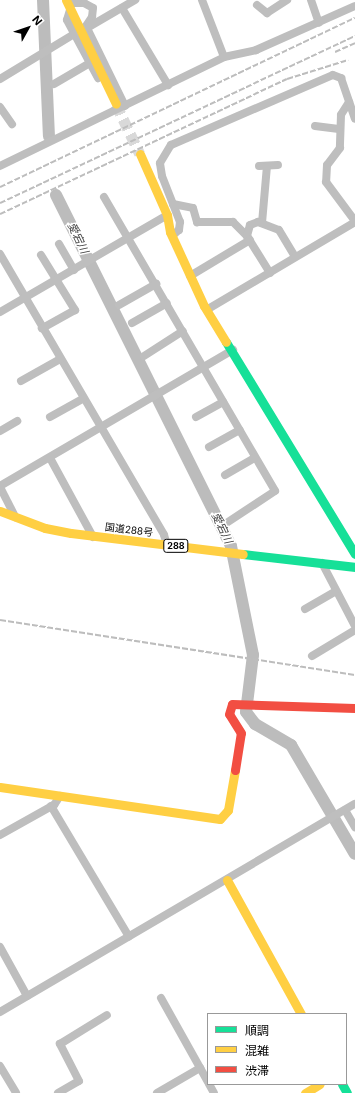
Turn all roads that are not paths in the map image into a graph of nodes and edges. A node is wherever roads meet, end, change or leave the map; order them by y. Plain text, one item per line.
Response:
1 (134, 0) edge
2 (202, 0) edge
3 (287, 0) edge
4 (310, 0) edge
5 (68, 4) edge
6 (257, 5) dead end
7 (355, 6) edge
8 (122, 8) junction
9 (319, 23) junction
10 (82, 30) junction
11 (224, 57) junction
12 (90, 63) junction
13 (0, 79) edge
14 (54, 84) dead end
15 (168, 85) junction
16 (349, 102) junction
17 (125, 106) junction
18 (0, 107) edge
19 (115, 107) junction
20 (355, 119) edge
21 (12, 124) dead end
22 (315, 126) dead end
23 (339, 129) junction
24 (140, 154) tunnel mouth
25 (278, 165) dead end
26 (0, 166) edge
27 (258, 166) dead end
28 (267, 166) junction
29 (104, 196) dead end
30 (173, 204) junction
31 (167, 215) junction
32 (355, 222) edge
33 (262, 223) junction
34 (172, 236) junction
35 (248, 238) junction
36 (128, 239) junction
37 (59, 244) dead end
38 (0, 254) edge
39 (41, 255) dead end
40 (295, 257) junction
41 (74, 270) junction
42 (270, 273) junction
43 (190, 276) junction
44 (56, 280) junction
45 (156, 284) junction
46 (24, 298) junction
47 (167, 304) junction
48 (119, 305) dead end
49 (208, 310) junction
50 (0, 312) edge
51 (132, 323) dead end
52 (42, 328) junction
53 (184, 331) junction
54 (233, 350) junction
55 (144, 356) dead end
56 (60, 359) junction
57 (204, 368) junction
58 (21, 381) dead end
59 (82, 399) junction
60 (224, 402) junction
61 (50, 417) dead end
62 (196, 418) dead end
63 (17, 421) dead end
64 (100, 429) junction
65 (240, 430) junction
66 (0, 431) edge
67 (210, 447) dead end
68 (50, 458) junction
69 (256, 458) junction
70 (225, 475) dead end
71 (0, 487) edge
72 (2, 514) edge
73 (15, 517) junction
74 (224, 524) dead end
75 (93, 537) junction
76 (167, 545) junction
77 (355, 554) edge
78 (322, 563) junction
79 (355, 567) edge
80 (335, 592) junction
81 (305, 609) dead end
82 (355, 626) edge
83 (355, 630) edge
84 (312, 656) dead end
85 (355, 708) edge
86 (0, 787) edge
87 (60, 796) junction
88 (355, 804) edge
89 (51, 806) junction
90 (345, 810) junction
91 (355, 827) edge
92 (0, 835) edge
93 (227, 880) junction
94 (129, 937) junction
95 (0, 947) edge
96 (27, 996) junction
97 (161, 998) dead end
98 (0, 1012) edge
99 (300, 1013) edge
100 (107, 1015) dead end
101 (0, 1066) edge
102 (200, 1068) junction
103 (207, 1080) edge
104 (318, 1085) edge
105 (16, 1093) edge
106 (58, 1093) edge
107 (157, 1093) edge
108 (305, 1093) edge

1 - 8 street
2 - 11 street
3 - 6 street
4 - 9 street
5 - 10 main road
5 - 10 street
7 - 9 street
8 - 10 street
8 - 15 street
9 - 11 street
10 - 12 street
10 - 13 street
10 - 17 street
10 - 19 main road
11 - 15 street
12 - 14 street
12 - 19 street
15 - 17 street
16 - 20 street
16 - 23 street
16 - 30 street
17 - 19 street
18 - 21 street
19 - 26 street
22 - 23 street
23 - 32 street
24 - 31 main road
25 - 28 street
27 - 28 street
28 - 33 street
29 - 36 street
30 - 34 street
30 - 35 street
31 - 34 main road
31 - 36 street
32 - 40 street
33 - 35 street
33 - 40 street
34 - 43 main road
35 - 42 street
35 - 43 street
36 - 41 street
36 - 45 street
37 - 41 street
38 - 46 street
39 - 44 street
40 - 42 street
41 - 44 street
42 - 49 street
43 - 49 main road
44 - 46 street
44 - 52 street
45 - 47 street
45 - 48 street
46 - 50 street
46 - 52 street
47 - 51 street
47 - 53 street
49 - 54 main road
52 - 56 street
53 - 55 street
53 - 57 street
54 - 57 street
54 - 77 main road
56 - 58 street
56 - 59 street
57 - 60 street
57 - 64 street
59 - 61 street
59 - 64 street
60 - 62 street
60 - 65 street
63 - 66 street
64 - 68 street
64 - 76 street
65 - 67 street
65 - 69 street
68 - 71 street
68 - 75 street
69 - 70 street
69 - 74 street
71 - 73 street
72 - 73 main road, 国道288号 / 288
73 - 75 main road, 国道288号 / 288
75 - 76 main road, 国道288号 / 288
76 - 78 main road, 国道288号 / 288
78 - 79 main road, 国道288号 / 288
78 - 80 street
80 - 81 street
80 - 82 street
83 - 84 street
85 - 87 main road
86 - 87 main road
87 - 89 street
88 - 90 street
89 - 92 street
89 - 94 street
90 - 91 street
90 - 93 street
93 - 94 street
93 - 99 main road
94 - 96 street
95 - 96 street
96 - 98 street
97 - 102 street
100 - 106 street
101 - 105 street
102 - 103 street
102 - 107 street
104 - 108 main road

